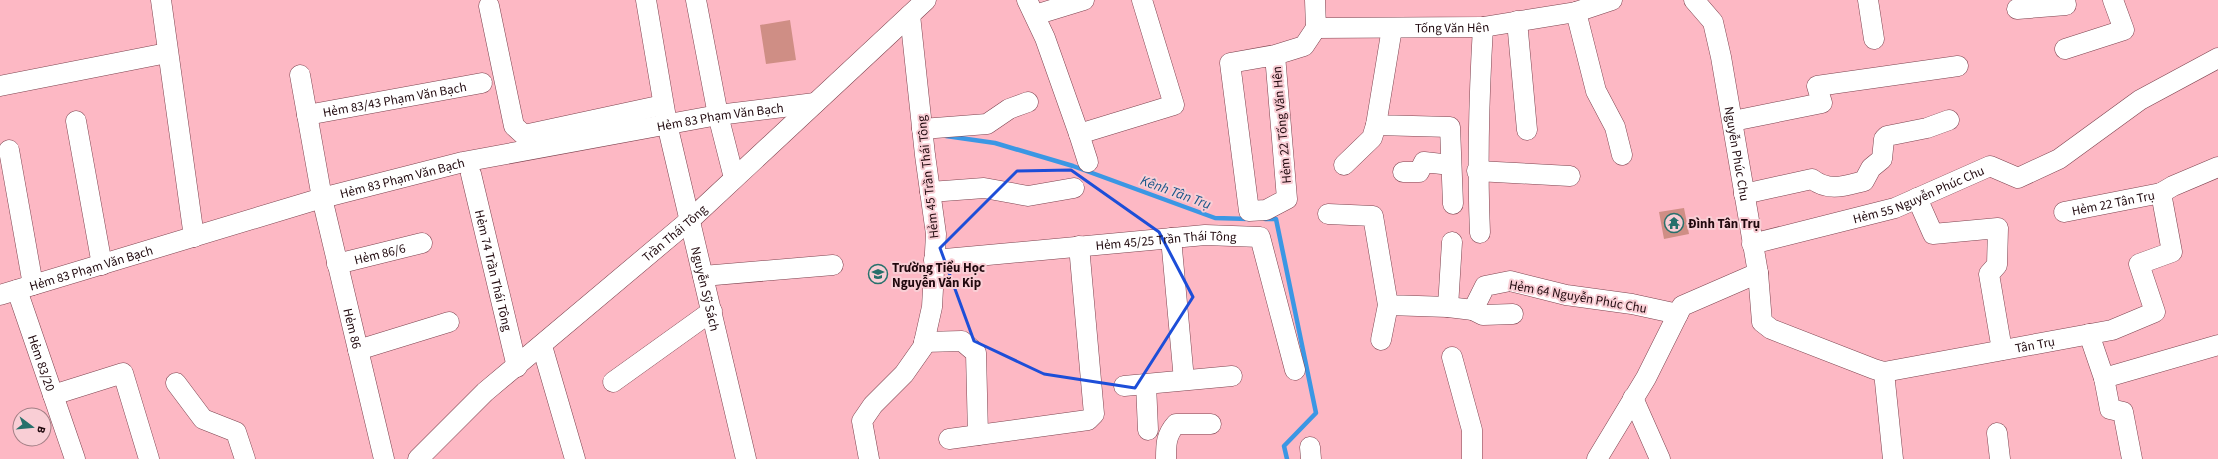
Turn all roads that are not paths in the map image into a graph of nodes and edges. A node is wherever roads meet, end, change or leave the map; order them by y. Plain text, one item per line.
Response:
1 (161, 0) edge
2 (646, 0) edge
3 (696, 0) edge
4 (926, 0) edge
5 (1084, 0) edge
6 (1142, 0) edge
7 (1315, 0) edge
8 (1612, 0) edge
9 (1694, 0) edge
10 (1868, 0) edge
11 (2065, 0) edge
12 (2113, 0) edge
13 (489, 6) dead end
14 (1031, 8) edge
15 (2017, 9) dead end
16 (1576, 12) junction
17 (910, 15) junction
18 (1517, 21) junction
19 (1483, 27) junction
20 (1316, 28) junction
21 (1392, 28) junction
22 (1874, 39) dead end
23 (2065, 49) dead end
24 (167, 53) junction
25 (1275, 55) junction
26 (2218, 58) edge
27 (1958, 66) dead end
28 (300, 75) dead end
29 (482, 83) dead end
30 (0, 86) edge
31 (1028, 102) dead end
32 (814, 104) junction
33 (663, 105) junction
34 (307, 115) junction
35 (718, 115) junction
36 (1949, 120) dead end
37 (76, 121) dead end
38 (1732, 121) junction
39 (666, 124) junction
40 (1376, 125) junction
41 (922, 129) junction
42 (1527, 130) dead end
43 (1080, 134) junction
44 (9, 150) dead end
45 (1622, 156) dead end
46 (1088, 162) dead end
47 (1344, 165) dead end
48 (1451, 165) junction
49 (2218, 167) edge
50 (1477, 171) junction
51 (1403, 172) dead end
52 (471, 174) dead end
53 (1570, 176) dead end
54 (734, 178) junction
55 (1074, 188) dead end
56 (930, 192) junction
57 (2161, 193) junction
58 (1744, 194) junction
59 (322, 198) junction
60 (1917, 198) junction
61 (1453, 204) dead end
62 (1266, 210) junction
63 (2064, 212) dead end
64 (1328, 214) dead end
65 (691, 219) junction
66 (1480, 233) dead end
67 (194, 237) junction
68 (1260, 237) junction
69 (1171, 238) junction
70 (1452, 242) dead end
71 (422, 243) dead end
72 (1752, 244) junction
73 (1079, 246) junction
74 (934, 260) junction
75 (338, 264) junction
76 (102, 265) junction
77 (833, 265) dead end
78 (1758, 273) junction
79 (703, 276) junction
80 (17, 290) edge
81 (1388, 305) junction
82 (1448, 306) junction
83 (1472, 310) junction
84 (712, 311) junction
85 (1513, 314) dead end
86 (1678, 314) junction
87 (449, 322) dead end
88 (2089, 334) junction
89 (1381, 340) dead end
90 (924, 342) junction
91 (2218, 345) edge
92 (542, 346) junction
93 (358, 350) junction
94 (2002, 350) junction
95 (1452, 357) dead end
96 (517, 367) junction
97 (1295, 370) dead end
98 (1884, 372) junction
99 (1232, 376) dead end
100 (2104, 378) junction
101 (1184, 380) junction
102 (176, 382) dead end
103 (613, 382) dead end
104 (1146, 384) junction
105 (1124, 386) dead end
106 (53, 394) junction
107 (1633, 398) junction
108 (1211, 424) dead end
109 (1148, 430) dead end
110 (1997, 433) dead end
111 (978, 435) junction
112 (949, 439) dead end
113 (75, 459) edge
114 (149, 459) edge
115 (245, 459) edge
116 (384, 459) edge
117 (418, 459) edge
118 (575, 459) edge
119 (746, 459) edge
120 (869, 459) edge
121 (1166, 459) edge
122 (1472, 459) edge
123 (1597, 459) edge
124 (1660, 459) edge
125 (1893, 459) edge
126 (2000, 459) edge
127 (2132, 459) edge

1 - 24 street
2 - 33 street, Nguyễn Sỹ Sách
3 - 35 street
4 - 17 street, Trần Thái Tông
5 - 14 street
6 - 43 street
7 - 20 street
8 - 16 street, Tống Văn Hên
9 - 38 street, Nguyễn Phúc Chu
10 - 22 street
11 - 15 street
12 - 23 street
13 - 33 street
14 - 43 street
16 - 18 street, Tống Văn Hên
16 - 45 street
17 - 32 street, Trần Thái Tông
17 - 41 street, Hẻm 45 Trần Thái Tông
18 - 19 street, Tống Văn Hên
18 - 42 street
19 - 21 street, Tống Văn Hên
19 - 50 street
20 - 21 street, Tống Văn Hên
20 - 25 street, Hẻm 22 Tống Văn Hên
21 - 40 street
24 - 30 street
24 - 67 street
25 - 62 street, Hẻm 22 Tống Văn Hên
25 - 62 street
26 - 60 street, Hẻm 55 Nguyễn Phúc Chu
27 - 38 street
28 - 34 street, Hẻm 83/43 Phạm Văn Bạch
29 - 34 street, Hẻm 83/43 Phạm Văn Bạch
31 - 41 street
32 - 35 street, Hẻm 83 Phạm Văn Bạch
32 - 54 street, Trần Thái Tông
33 - 39 street, Nguyễn Sỹ Sách
34 - 59 street, Hẻm 83/43 Phạm Văn Bạch
35 - 39 street, Hẻm 83 Phạm Văn Bạch
35 - 54 street
36 - 58 street
37 - 76 street
38 - 58 street, Nguyễn Phúc Chu
39 - 59 street, Hẻm 83 Phạm Văn Bạch
39 - 65 street, Nguyễn Sỹ Sách
40 - 47 street
40 - 48 street
41 - 56 street, Hẻm 45 Trần Thái Tông
43 - 46 street
44 - 80 street, Hẻm 83/20
48 - 51 street
48 - 61 street
49 - 57 street
50 - 53 street
50 - 66 street
52 - 96 street, Hẻm 74 Trần Thái Tông
54 - 65 street, Trần Thái Tông
55 - 56 street
56 - 74 street, Hẻm 45 Trần Thái Tông
57 - 63 street, Hẻm 22 Tân Trụ
57 - 88 street, Tân Trụ
58 - 72 street, Nguyễn Phúc Chu
59 - 67 street, Hẻm 83 Phạm Văn Bạch
59 - 75 street, Hẻm 86
60 - 72 street, Hẻm 55 Nguyễn Phúc Chu
60 - 94 street
62 - 68 street
64 - 81 street
65 - 79 street, Nguyễn Sỹ Sách
65 - 92 street, Trần Thái Tông
67 - 76 street, Hẻm 83 Phạm Văn Bạch
68 - 69 street, Hẻm 45/25 Trần Thái Tông
68 - 97 street
69 - 73 street, Hẻm 45/25 Trần Thái Tông
69 - 101 street
70 - 82 street
71 - 75 street, Hẻm 86/6
72 - 78 street, Nguyễn Phúc Chu
73 - 74 street, Hẻm 45/25 Trần Thái Tông
73 - 111 street
74 - 90 street, Hẻm 45 Trần Thái Tông
75 - 93 street, Hẻm 86
76 - 80 street, Hẻm 83 Phạm Văn Bạch
77 - 79 street
78 - 86 street
78 - 98 street
79 - 84 street, Nguyễn Sỹ Sách
80 - 106 street, Hẻm 83/20
81 - 82 street
81 - 89 street
82 - 83 street
83 - 85 street
83 - 86 street, Hẻm 64 Nguyễn Phúc Chu
84 - 103 street
84 - 119 street, Nguyễn Sỹ Sách
86 - 107 street
87 - 93 street
88 - 94 street, Tân Trụ
88 - 100 street
90 - 111 street
90 - 120 street, Hẻm 45 Trần Thái Tông
91 - 100 street
92 - 96 street, Trần Thái Tông
92 - 118 street
93 - 116 street, Hẻm 86
94 - 98 street, Tân Trụ
95 - 122 street
96 - 117 street, Trần Thái Tông
98 - 125 street
99 - 101 street
100 - 127 street
101 - 104 street
102 - 115 street
104 - 105 street
104 - 109 street
106 - 113 street, Hẻm 83/20
106 - 114 street
107 - 123 street
107 - 124 street
108 - 121 street
110 - 126 street
111 - 112 street

